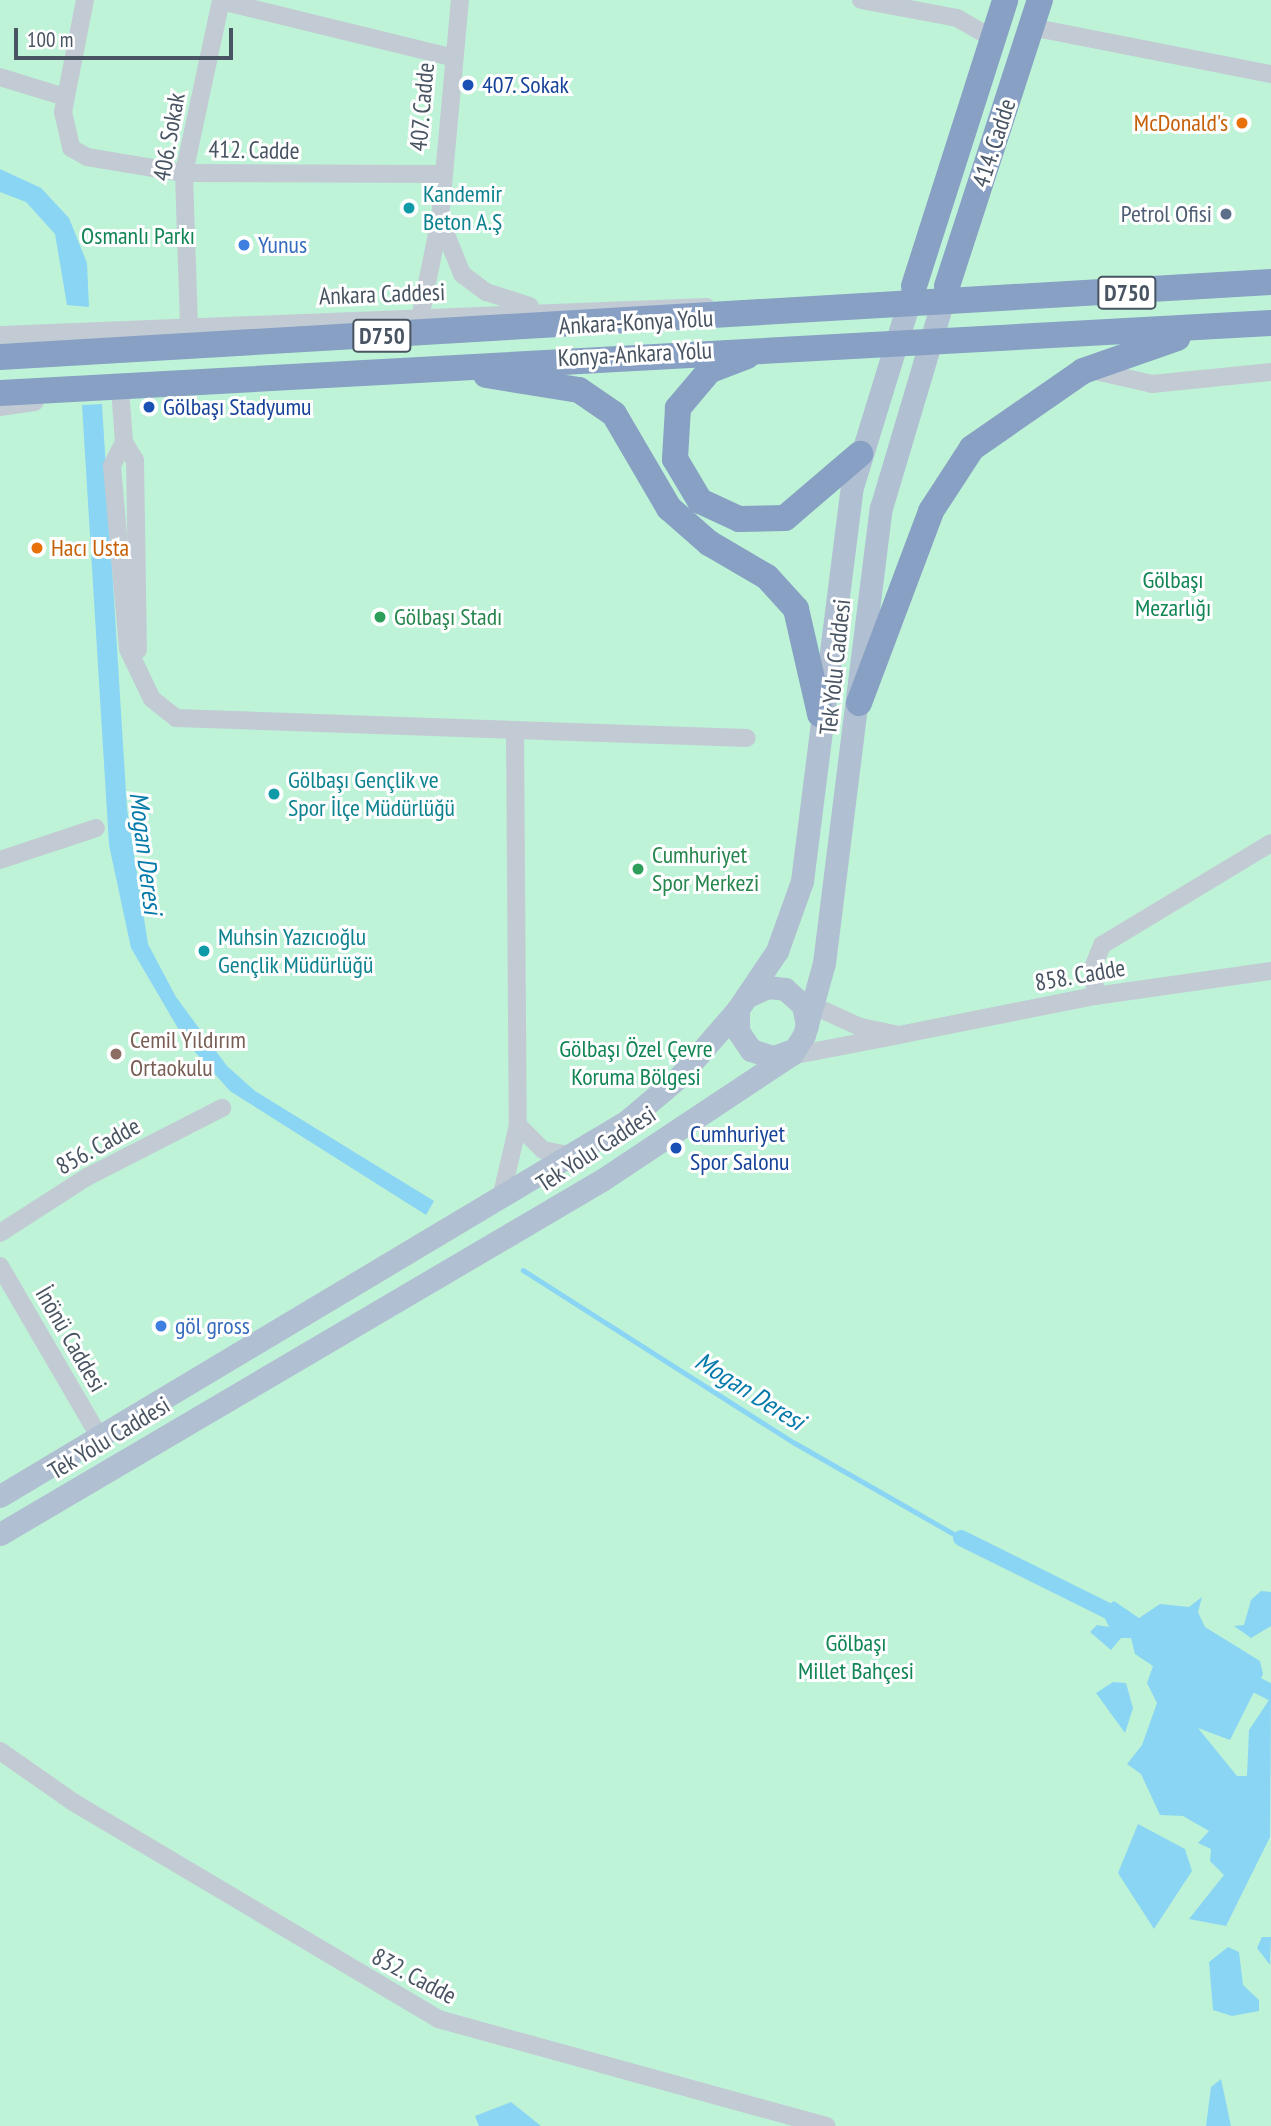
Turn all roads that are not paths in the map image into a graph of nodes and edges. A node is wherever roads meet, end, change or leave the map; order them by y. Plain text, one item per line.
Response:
1 (85, 0) edge
2 (221, 0) edge
3 (460, 0) edge
4 (862, 0) edge
5 (1005, 0) edge
6 (1040, 0) edge
7 (1031, 27) junction
8 (992, 38) junction
9 (451, 57) junction
10 (1271, 74) edge
11 (0, 77) edge
12 (65, 97) junction
13 (184, 173) junction
14 (441, 174) junction
15 (440, 219) junction
16 (1271, 282) edge
17 (914, 286) joint
18 (947, 286) joint
19 (549, 310) junction
20 (765, 315) junction
21 (420, 318) junction
22 (1271, 323) edge
23 (189, 325) junction
24 (1217, 326) junction
25 (0, 335) edge
26 (796, 345) junction
27 (0, 357) edge
28 (401, 368) junction
29 (1088, 369) junction
30 (1271, 372) edge
31 (120, 387) junction
32 (71, 390) junction
33 (0, 393) edge
34 (0, 407) edge
35 (860, 454) junction
36 (859, 703) junction
37 (820, 714) junction
38 (515, 731) junction
39 (747, 738) dead end
40 (96, 828) dead end
41 (1271, 843) edge
42 (0, 860) edge
43 (1271, 971) edge
44 (1095, 996) junction
45 (742, 1003) junction
46 (899, 1035) junction
47 (795, 1039) junction
48 (222, 1108) dead end
49 (517, 1125) junction
50 (568, 1154) junction
51 (500, 1198) junction
52 (0, 1233) edge
53 (0, 1266) edge
54 (100, 1438) junction
55 (0, 1496) edge
56 (0, 1534) edge
57 (0, 1751) edge
58 (0, 1760) edge
59 (21, 1769) junction
60 (827, 2126) edge

1 - 12 street
2 - 9 street
2 - 13 street, 406. Sokak
3 - 9 street, 407. Cadde
4 - 8 street
5 - 8 highway, 414. Cadde
6 - 7 highway, 414. Cadde
7 - 10 street
7 - 18 highway, 414. Cadde
8 - 17 highway, 414. Cadde
9 - 14 street, 407. Cadde
11 - 12 street
12 - 13 street, 412. Cadde
13 - 14 street, 412. Cadde
13 - 23 street, 406. Sokak
14 - 15 street, 407. Cadde
15 - 19 street
15 - 21 street
16 - 20 highway, Ankara-Konya Yolu / D750
17 - 35 main road, Tek Yolu Caddesi
18 - 36 main road, Tek Yolu Caddesi
19 - 20 street, Ankara Caddesi
19 - 21 street, Ankara Caddesi
20 - 27 highway, Ankara-Konya Yolu / D750
21 - 23 street, Ankara Caddesi
22 - 24 highway, Konya-Ankara Yolu / D750
23 - 25 street, Ankara Caddesi
24 - 26 highway, Konya-Ankara Yolu / D750
24 - 29 highway
26 - 28 highway, Konya-Ankara Yolu / D750
26 - 35 highway, D750
28 - 31 highway, Konya-Ankara Yolu / D750
28 - 37 highway, D750
29 - 30 street
29 - 36 highway
31 - 32 highway, Konya-Ankara Yolu / D750
31 - 38 street
32 - 33 highway, Konya-Ankara Yolu / D750
32 - 34 street
35 - 37 main road, Tek Yolu Caddesi
36 - 47 main road, Tek Yolu Caddesi
37 - 45 main road, Tek Yolu Caddesi
38 - 39 street
38 - 49 street
40 - 42 street
41 - 44 street
43 - 44 street, 858. Cadde
44 - 46 street, 858. Cadde
45 - 47 main road
45 - 47 main road
45 - 50 main road, Tek Yolu Caddesi
46 - 47 street, 858. Cadde
46 - 47 street, 858. Cadde
47 - 56 main road, Tek Yolu Caddesi
48 - 52 street, 856. Cadde
49 - 50 street
49 - 51 street
50 - 51 main road, Tek Yolu Caddesi
51 - 54 main road, Tek Yolu Caddesi
53 - 54 street, İnönü Caddesi
54 - 55 main road, Tek Yolu Caddesi
57 - 59 street, 832. Cadde
58 - 59 street, 832. Cadde
59 - 60 street, 832. Cadde

